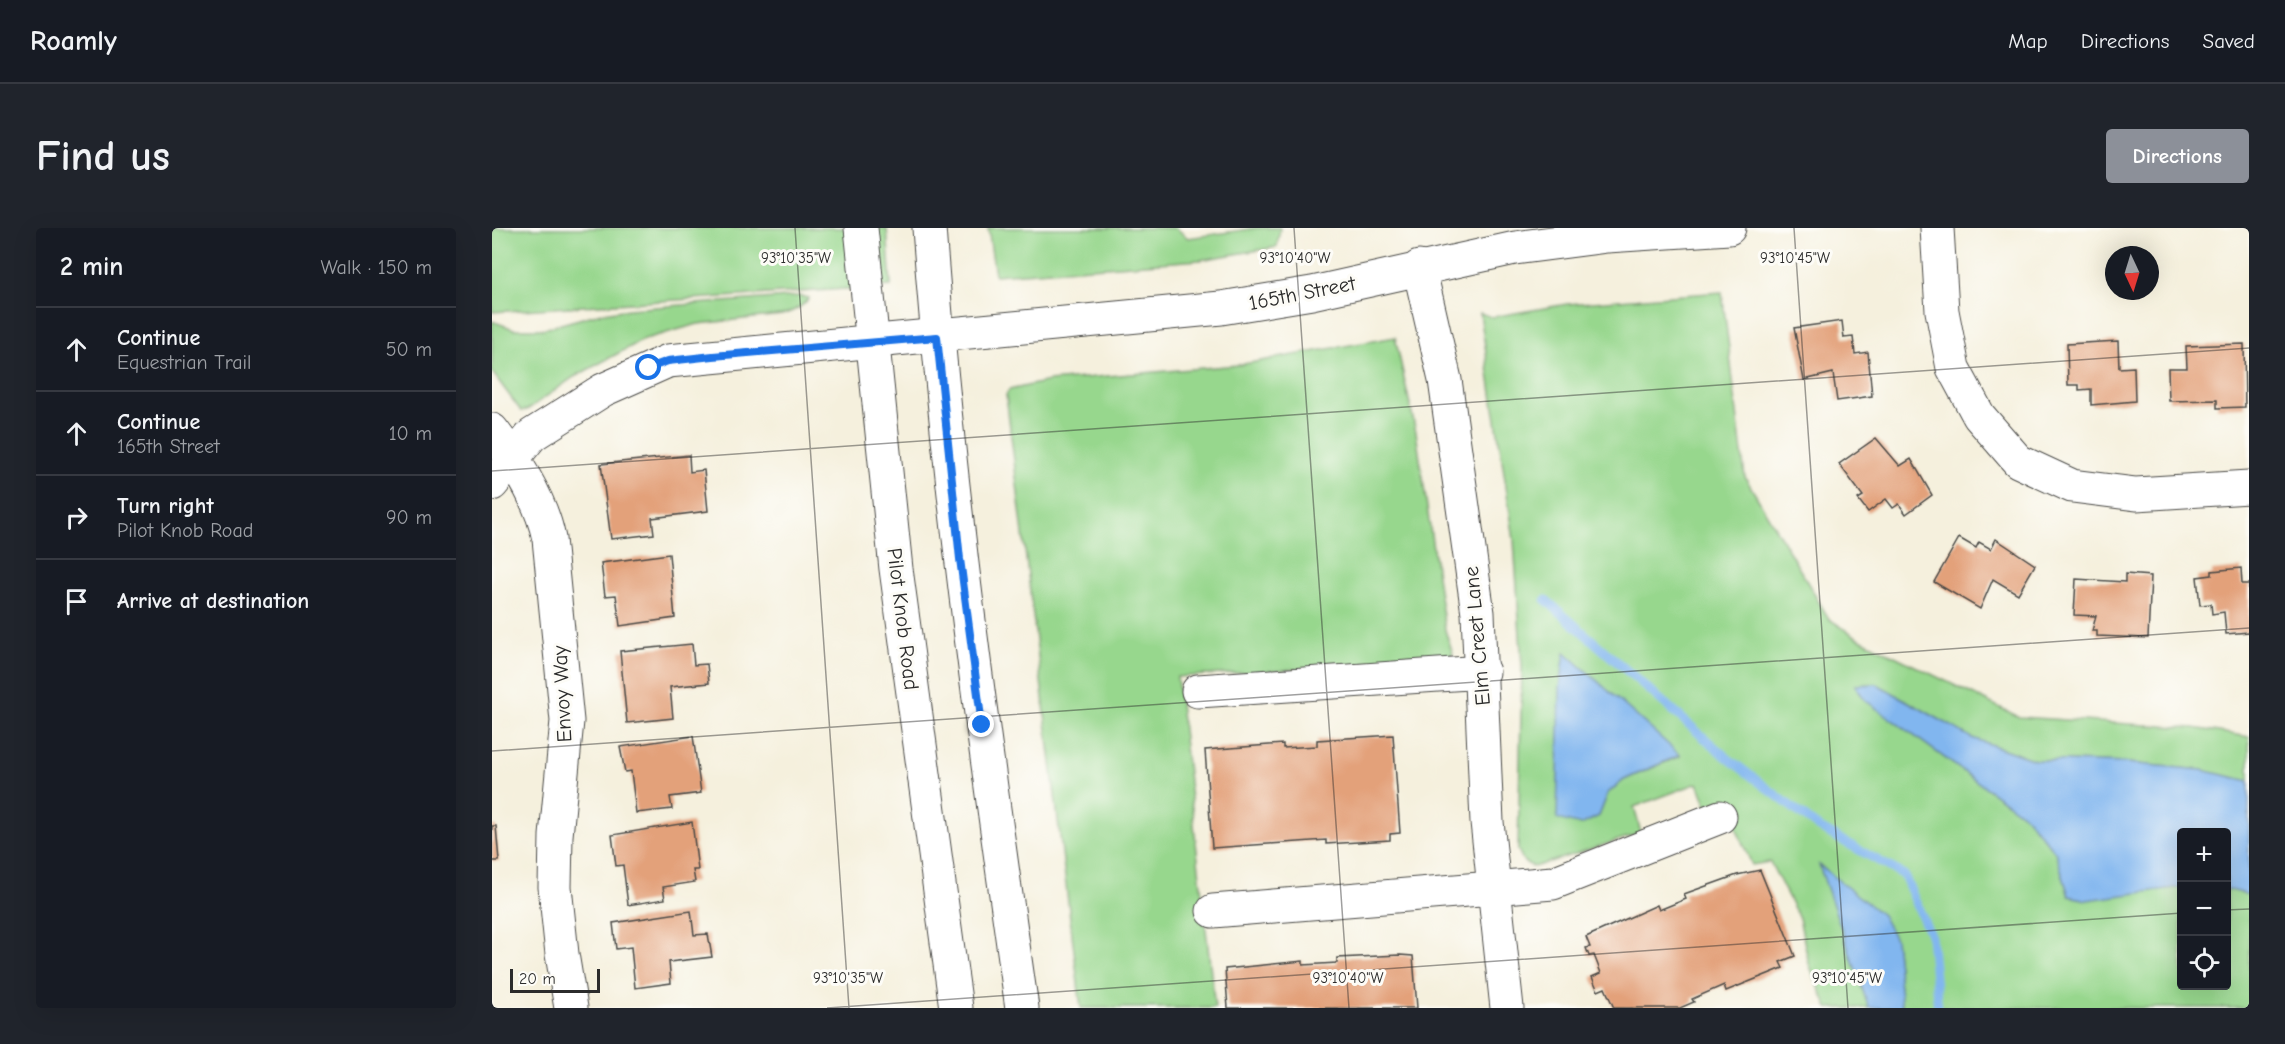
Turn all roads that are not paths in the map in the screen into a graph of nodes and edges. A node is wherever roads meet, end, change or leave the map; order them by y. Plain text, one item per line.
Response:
1 (861, 228) edge
2 (929, 228) edge
3 (1729, 228) edge
4 (1937, 228) edge
5 (1419, 267) junction
6 (937, 337) junction
7 (873, 342) junction
8 (492, 430) edge
9 (501, 472) edge
10 (2249, 487) edge
11 (1483, 672) junction
12 (1198, 691) dead end
13 (1720, 817) dead end
14 (1494, 888) junction
15 (1213, 910) dead end
16 (571, 1008) edge
17 (956, 1008) edge
18 (1022, 1008) edge
19 (1508, 1008) edge

1 - 7 street, Pilot Knob Road
2 - 6 street
3 - 5 street, 165th Street
4 - 10 street
5 - 6 street, 165th Street
5 - 11 street, Elm Creet Lane
6 - 7 street, 165th Street
6 - 18 street
7 - 9 street, 165th Street
7 - 17 street, Pilot Knob Road
8 - 9 street, Envoy Way
9 - 16 street, Envoy Way
11 - 12 street
11 - 14 street, Elm Creet Lane
13 - 14 street
14 - 15 street
14 - 19 street, Elm Creet Lane

